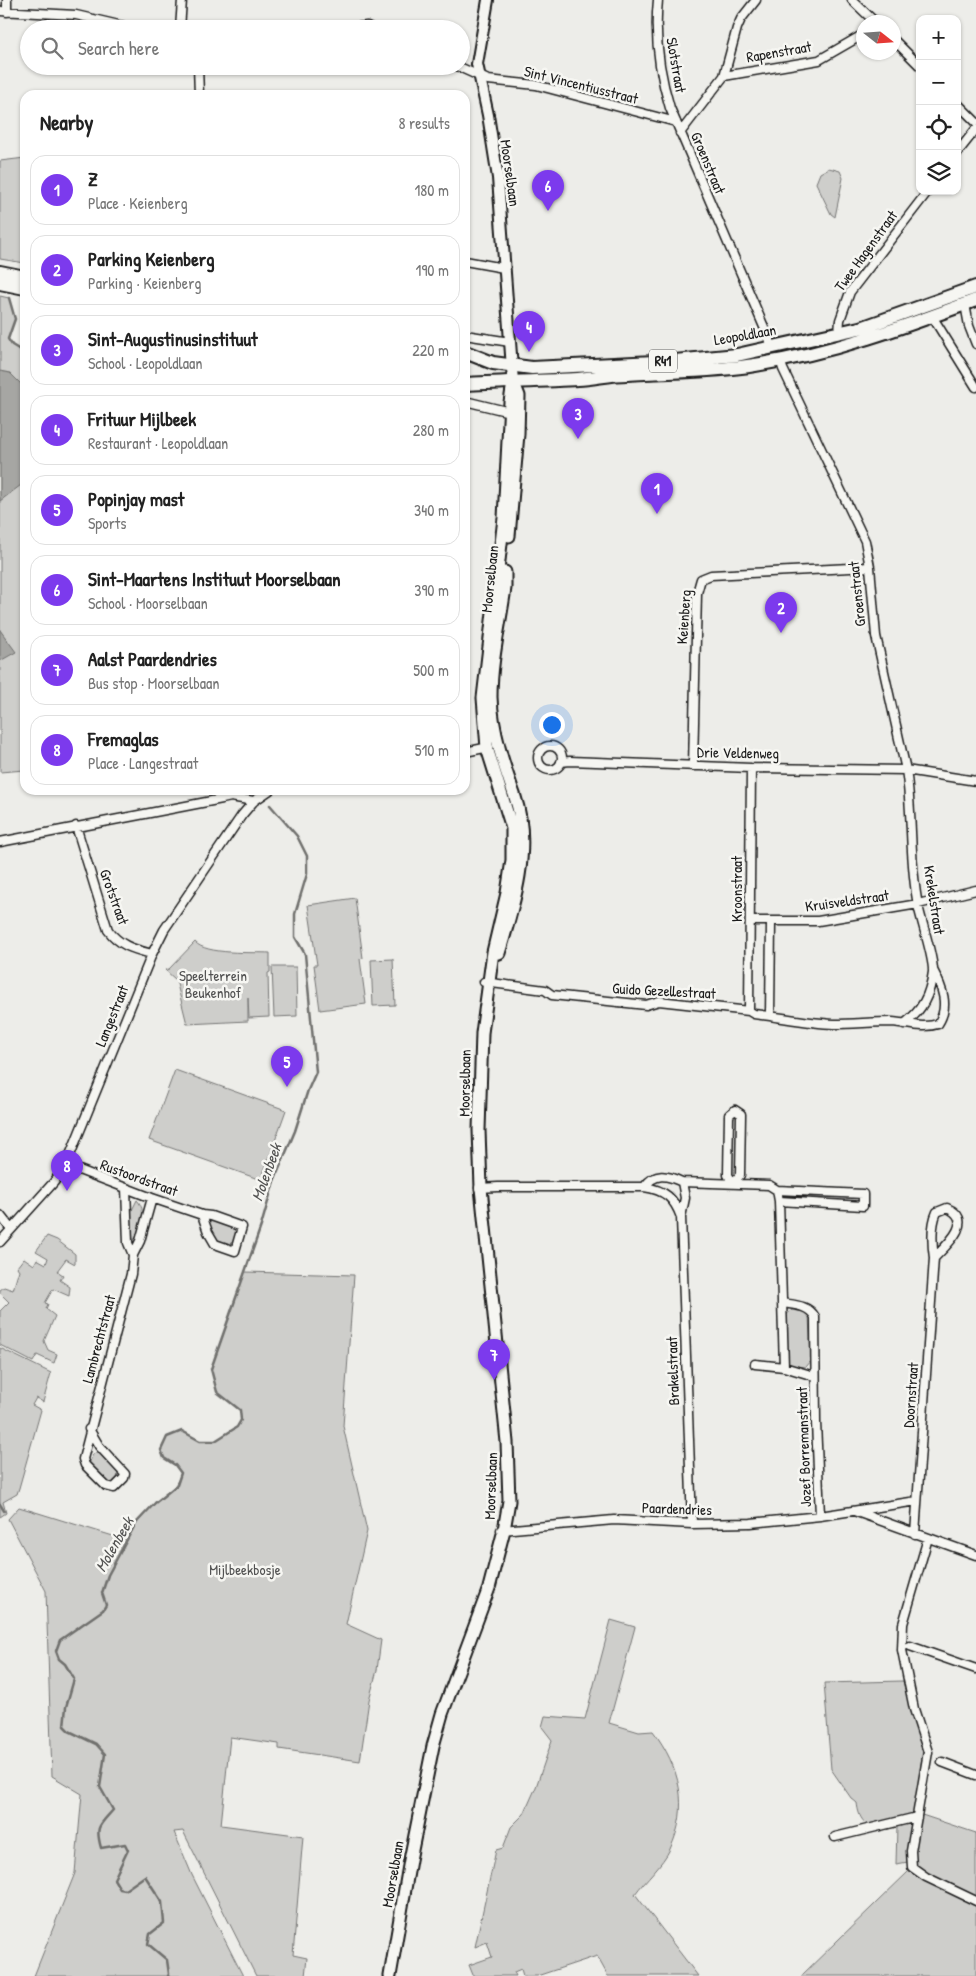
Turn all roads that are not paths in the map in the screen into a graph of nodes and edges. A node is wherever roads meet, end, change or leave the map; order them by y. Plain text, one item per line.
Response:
1 (7, 0) edge
2 (182, 0) edge
3 (488, 0) edge
4 (658, 0) edge
5 (756, 0) edge
6 (852, 0) edge
7 (4, 12) edge
8 (868, 15) edge
9 (97, 20) edge
10 (181, 20) edge
11 (856, 39) edge
12 (901, 47) edge
13 (916, 62) edge
14 (470, 72) edge
15 (198, 75) edge
16 (479, 76) junction
17 (724, 76) junction
18 (199, 90) edge
19 (959, 105) edge
20 (676, 122) junction
21 (976, 122) edge
22 (976, 129) edge
23 (680, 132) junction
24 (960, 150) edge
25 (925, 195) edge
26 (470, 262) edge
27 (504, 268) junction
28 (0, 272) edge
29 (20, 276) edge
30 (0, 283) edge
31 (20, 287) edge
32 (976, 287) edge
33 (970, 302) edge
34 (932, 316) junction
35 (840, 329) junction
36 (470, 336) edge
37 (510, 342) junction
38 (976, 344) edge
39 (771, 347) junction
40 (470, 354) edge
41 (780, 360) junction
42 (512, 365) junction
43 (513, 382) junction
44 (470, 384) edge
45 (976, 387) edge
46 (470, 402) edge
47 (510, 412) junction
48 (870, 567) junction
49 (493, 746) junction
50 (470, 751) edge
51 (561, 760) dead end
52 (693, 766) junction
53 (751, 768) junction
54 (906, 770) junction
55 (976, 781) edge
56 (263, 795) edge
57 (254, 801) junction
58 (76, 826) junction
59 (0, 842) edge
60 (976, 890) edge
61 (918, 904) junction
62 (750, 921) junction
63 (771, 922) junction
64 (152, 954) junction
65 (933, 970) junction
66 (486, 982) junction
67 (749, 1011) junction
68 (770, 1016) junction
69 (904, 1024) junction
70 (66, 1165) junction
71 (682, 1182) junction
72 (734, 1183) junction
73 (126, 1188) junction
74 (479, 1188) junction
75 (644, 1188) junction
76 (776, 1190) junction
77 (152, 1198) junction
78 (779, 1201) junction
79 (0, 1214) edge
80 (202, 1215) junction
81 (682, 1217) junction
82 (11, 1229) junction
83 (0, 1242) edge
84 (133, 1255) junction
85 (934, 1258) junction
86 (782, 1303) junction
87 (756, 1364) dead end
88 (784, 1367) junction
89 (814, 1376) junction
90 (90, 1430) junction
91 (917, 1501) junction
92 (854, 1511) junction
93 (820, 1516) junction
94 (692, 1524) junction
95 (502, 1530) junction
96 (915, 1534) junction
97 (928, 1538) junction
98 (976, 1555) edge
99 (910, 1646) dead end
100 (976, 1669) edge
101 (942, 1762) dead end
102 (976, 1775) edge
103 (917, 1817) junction
104 (835, 1837) dead end
105 (976, 1901) edge
106 (390, 1976) edge

1 - 7 street
2 - 10 street
3 - 16 street, Moorselbaan
4 - 20 street, Slotstraat
5 - 17 street, Groenstraat
6 - 8 street
7 - 9 street
11 - 17 street, Rapenstraat
12 - 13 street
14 - 16 street, Sint Vincentiusstraat
15 - 18 street
16 - 20 street, Sint Vincentiusstraat
16 - 27 street, Moorselbaan
17 - 23 street, Groenstraat
19 - 21 street
20 - 23 street, Slotstraat
22 - 24 street
23 - 39 street, Groenstraat
25 - 35 street, Twee Hagenstraat
26 - 27 street
27 - 37 street, Moorselbaan
28 - 29 main road
30 - 31 main road
32 - 35 main road, Leopoldlaan / R41
33 - 34 main road, Leopoldlaan / R41
33 - 38 street
34 - 41 main road, Leopoldlaan / R41
34 - 45 street
35 - 39 main road, Leopoldlaan / R41
36 - 37 street
37 - 42 street, Moorselbaan
39 - 42 main road, Leopoldlaan / R41
40 - 42 main road, R41
41 - 43 main road, Leopoldlaan / R41
41 - 48 street, Groenstraat
42 - 43 street, Moorselbaan
43 - 44 main road, R41
43 - 47 main road, Moorselbaan
43 - 49 main road, Moorselbaan
46 - 47 street
47 - 49 main road, Moorselbaan
48 - 52 street, Keienberg
48 - 54 street, Groenstraat
49 - 50 street
49 - 66 main road, Moorselbaan
51 - 52 street, Drie Veldenweg
52 - 53 street, Drie Veldenweg
53 - 54 street, Drie Veldenweg
53 - 62 street, Kroonstraat
54 - 55 street
54 - 61 street, Krekelstraat
56 - 57 street, Langestraat
57 - 58 street
57 - 64 street, Langestraat
58 - 59 street
58 - 64 street, Grotstraat
60 - 61 street, Kruisveldstraat
61 - 63 street, Kruisveldstraat
61 - 65 street, Krekelstraat
62 - 63 street, Kruisveldstraat
62 - 67 street, Kroonstraat
63 - 68 street
64 - 70 street, Langestraat
65 - 69 street, Krekelstraat
65 - 69 street, Guido Gezellestraat
66 - 67 street, Guido Gezellestraat
66 - 74 main road, Moorselbaan
67 - 68 street, Guido Gezellestraat
68 - 69 street, Guido Gezellestraat
70 - 73 street, Rustoordstraat
70 - 82 street, Langestraat
71 - 72 street
71 - 75 street, Brakelstraat
71 - 81 street, Brakelstraat
72 - 72 street
72 - 76 street
73 - 77 street, Rustoordstraat
73 - 84 street, Lambrechtstraat
74 - 75 street, Brakelstraat
74 - 95 main road, Moorselbaan
75 - 81 street, Brakelstraat
76 - 78 street, Jozef Borremanstraat
76 - 78 street
77 - 80 street, Rustoordstraat
77 - 84 street, Lambrechtstraat
78 - 86 street, Jozef Borremanstraat
79 - 82 street
80 - 80 street, Rustoordstraat
81 - 94 street, Brakelstraat
82 - 83 street, Langestraat
84 - 90 street, Lambrechtstraat
85 - 85 street, Doornstraat
85 - 91 street, Doornstraat
86 - 88 street, Jozef Borremanstraat
86 - 89 street, Jozef Borremanstraat
87 - 88 street, Jozef Borremanstraat
88 - 89 street, Jozef Borremanstraat
89 - 93 street, Jozef Borremanstraat
90 - 90 street, Lambrechtstraat
91 - 92 street, Paardendries
91 - 96 street, Doornstraat
92 - 93 street, Paardendries
92 - 96 street, Paardendries
93 - 94 street, Paardendries
94 - 95 street, Paardendries
95 - 106 main road, Moorselbaan
96 - 97 street, Paardendries
97 - 98 street, Paardendries
97 - 103 street
99 - 100 street
101 - 102 street
103 - 104 street
103 - 105 street

